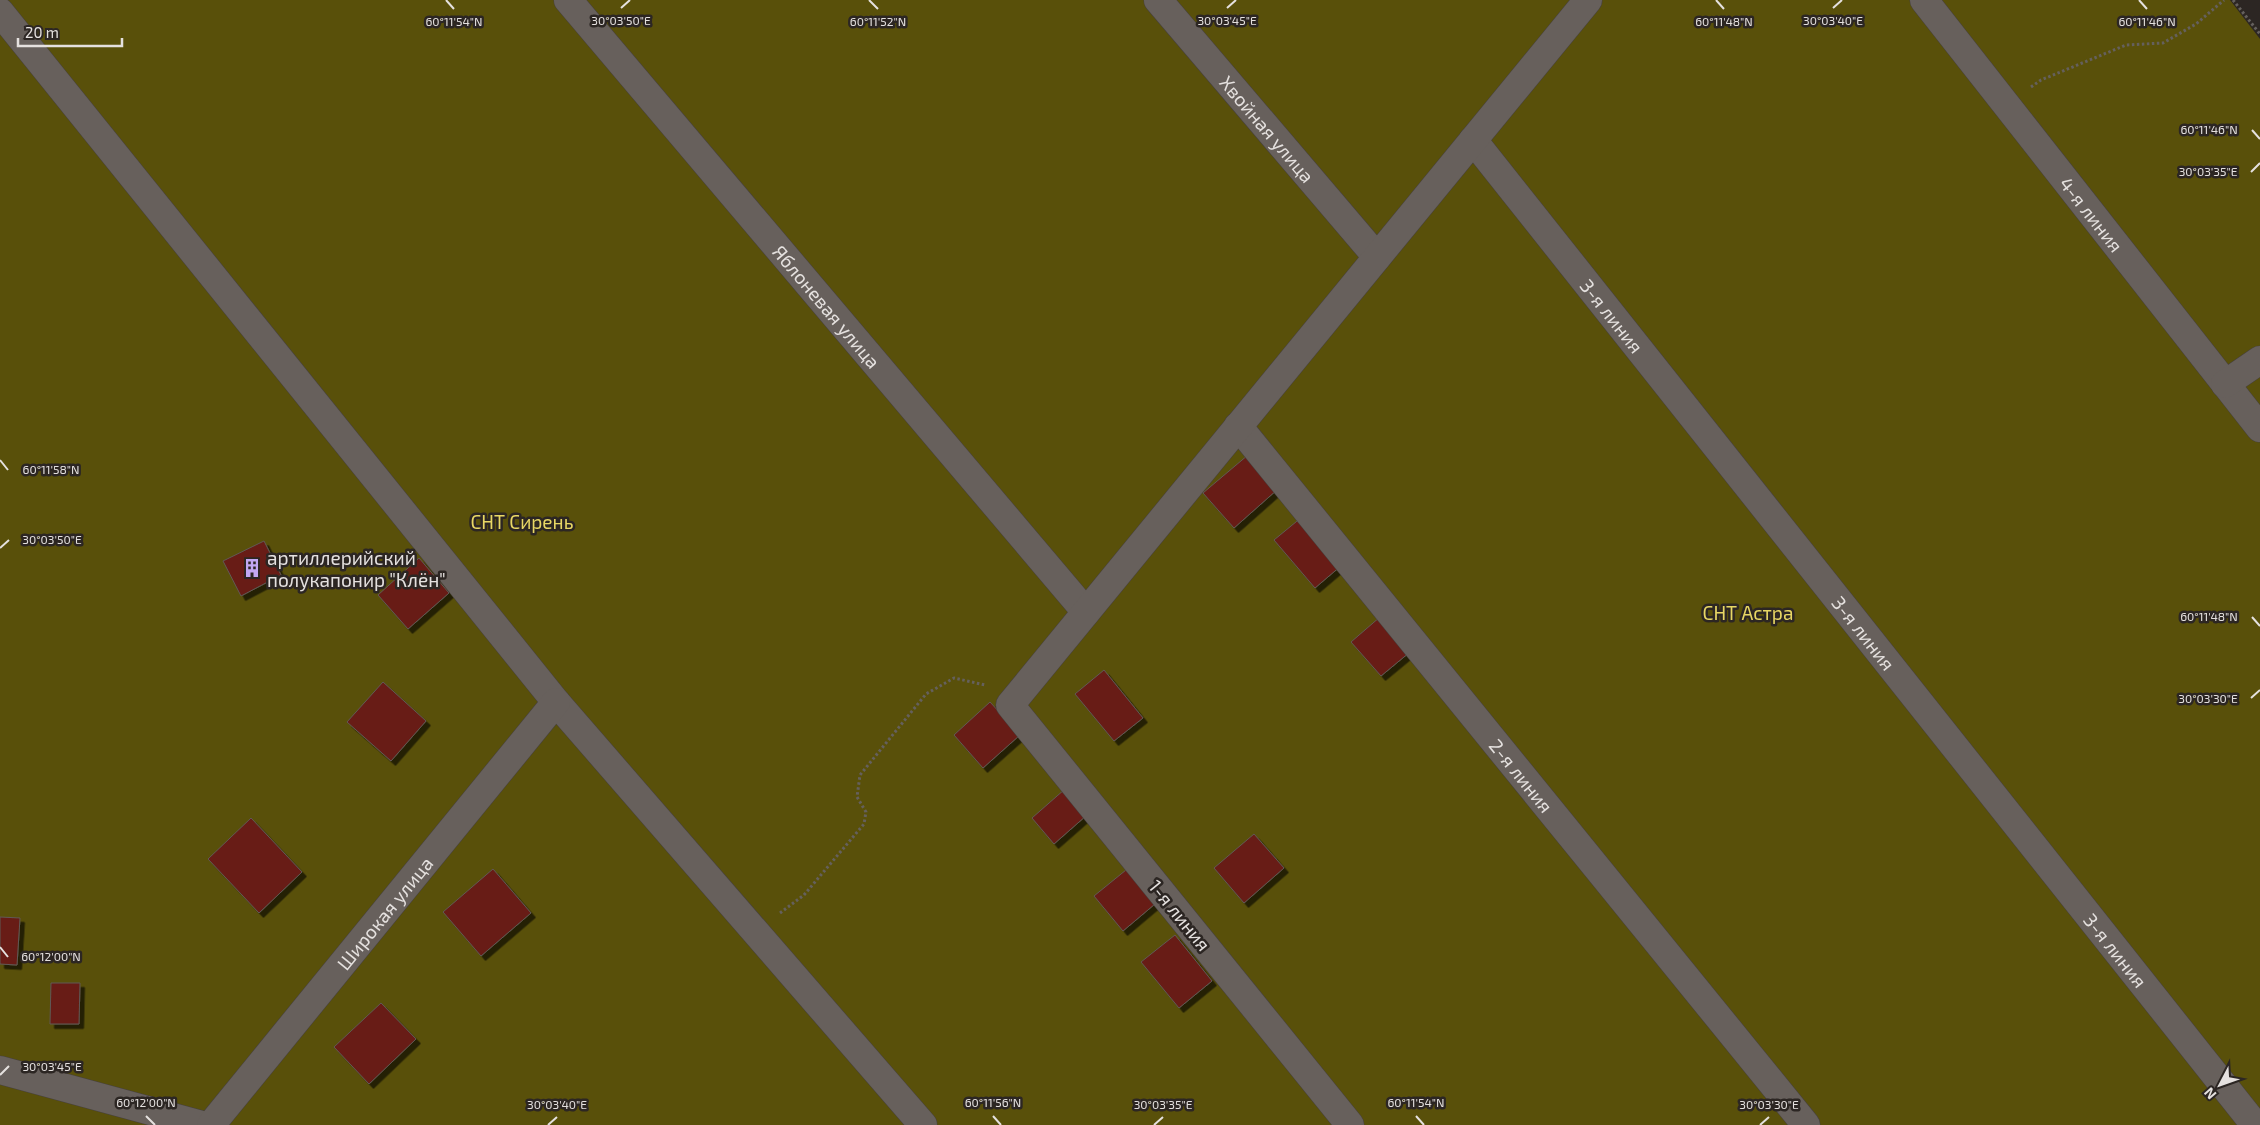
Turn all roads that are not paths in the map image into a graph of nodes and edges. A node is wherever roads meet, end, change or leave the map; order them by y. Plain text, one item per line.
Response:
1 (568, 0) edge
2 (1158, 0) edge
3 (1588, 0) edge
4 (1924, 0) edge
5 (0, 12) edge
6 (1473, 140) junction
7 (1377, 257) junction
8 (2260, 360) edge
9 (2225, 384) junction
10 (1238, 426) junction
11 (2260, 428) edge
12 (1086, 612) junction
13 (556, 702) junction
14 (0, 1070) edge
15 (202, 1125) edge
16 (211, 1125) edge
17 (923, 1125) edge
18 (1350, 1125) edge
19 (1806, 1125) edge
20 (2255, 1125) edge

1 - 12 street, Яблоневая улица
2 - 7 street, Хвойная улица
3 - 6 street
4 - 9 street, 4-я линия
5 - 13 street
6 - 7 street
6 - 20 street, 3-я линия
7 - 10 street
8 - 9 street
9 - 11 street, 4-я линия
10 - 12 street
10 - 19 street, 2-я линия
12 - 18 street, 1-я линия
13 - 16 street, Широкая улица
13 - 17 street
14 - 15 street

